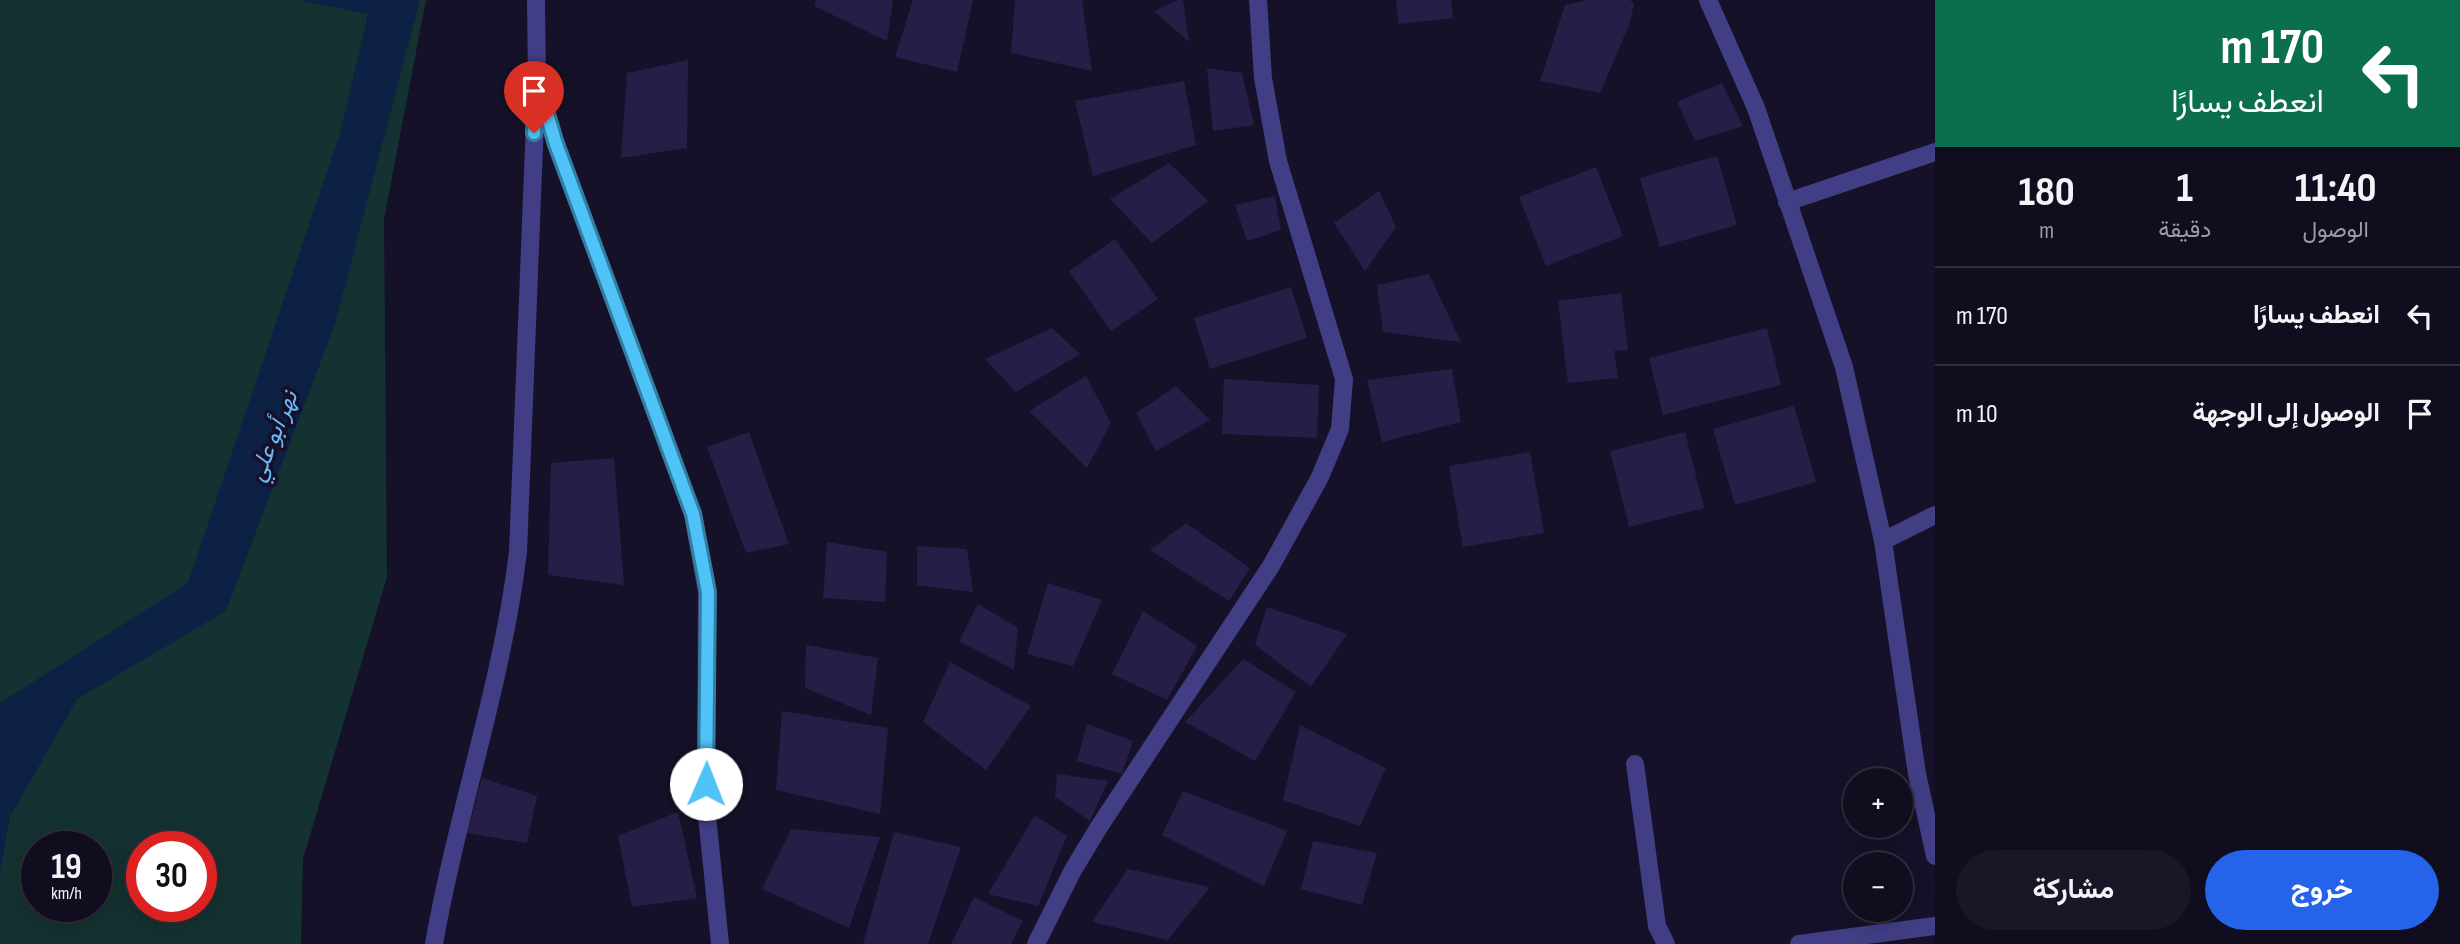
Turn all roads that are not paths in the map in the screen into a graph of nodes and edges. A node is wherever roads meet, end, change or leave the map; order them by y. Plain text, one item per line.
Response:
1 (536, 0) edge
2 (1258, 0) edge
3 (1708, 0) edge
4 (537, 81) junction
5 (1935, 152) edge
6 (1787, 202) junction
7 (1935, 515) edge
8 (1883, 541) junction
9 (1635, 764) dead end
10 (1930, 812) edge
11 (1935, 856) edge
12 (1935, 926) edge
13 (434, 944) edge
14 (720, 944) edge
15 (1036, 944) edge
16 (1666, 944) edge
17 (1799, 944) edge

1 - 4 street
2 - 15 street
3 - 6 street
4 - 13 street
4 - 14 street
5 - 6 street
6 - 8 street
7 - 8 street
8 - 10 street
9 - 16 street
10 - 11 street
12 - 17 street

